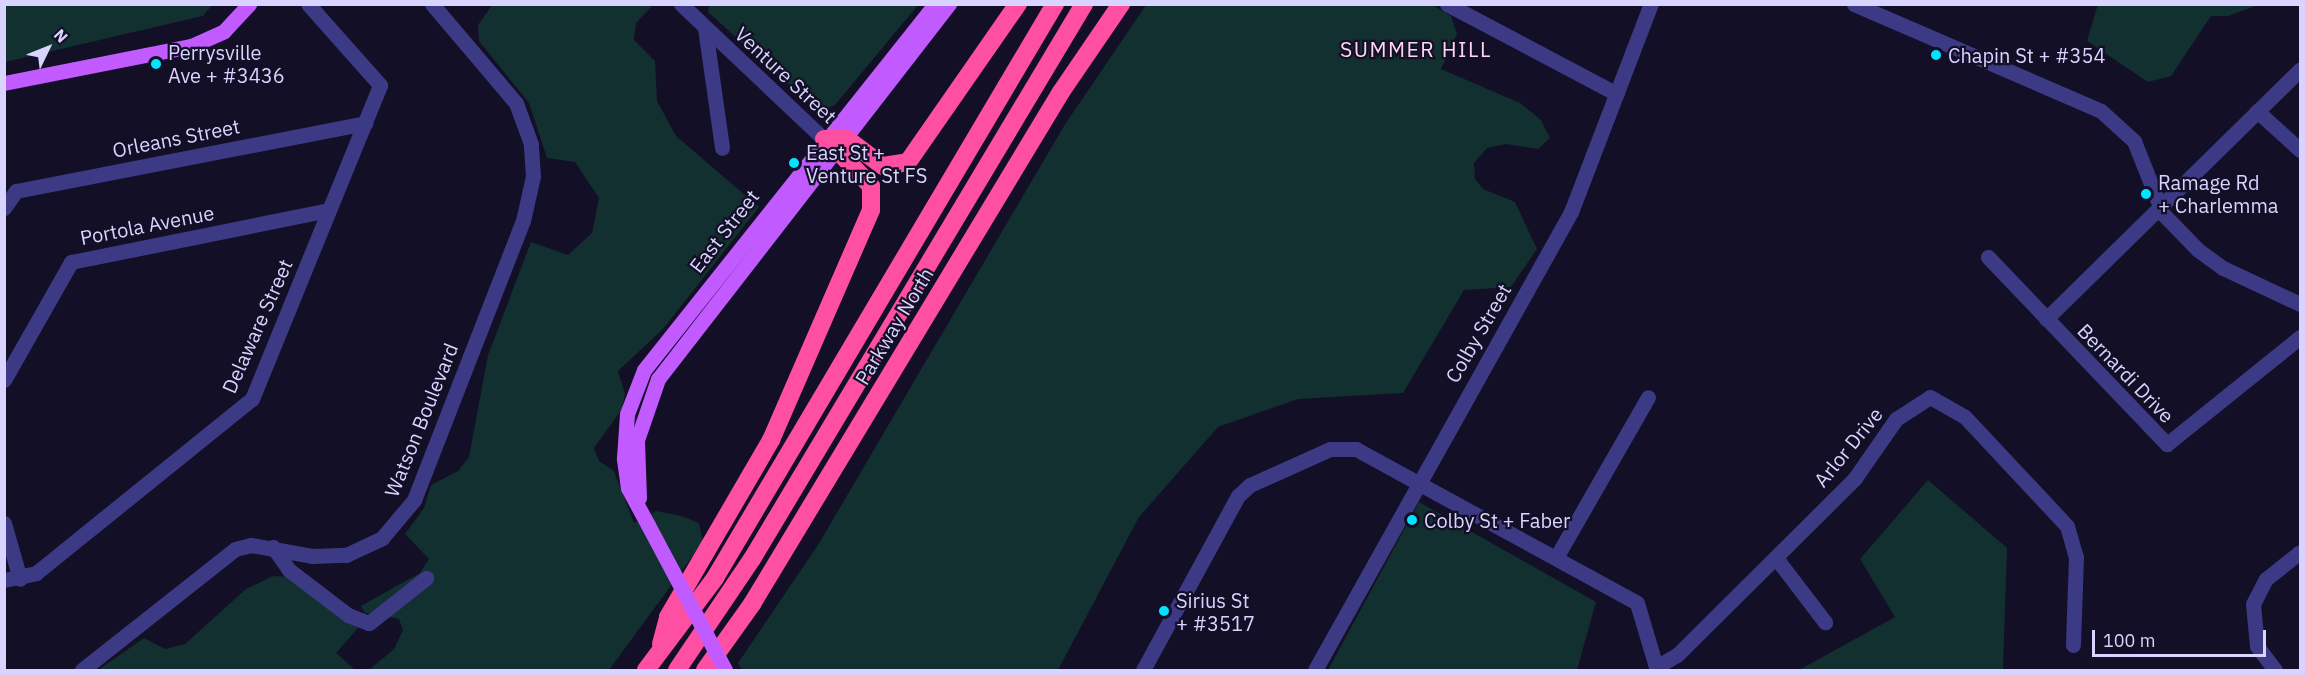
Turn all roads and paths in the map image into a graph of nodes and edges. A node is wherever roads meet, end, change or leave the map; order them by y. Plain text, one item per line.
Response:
1 (249, 4) edge
2 (308, 4) edge
3 (432, 4) edge
4 (681, 4) edge
5 (935, 4) edge
6 (949, 4) edge
7 (1018, 4) edge
8 (1055, 4) edge
9 (1084, 4) edge
10 (1121, 4) edge
11 (1447, 4) edge
12 (1651, 4) edge
13 (1854, 4) edge
14 (705, 28) junction
15 (2301, 69) edge
16 (4, 82) edge
17 (1617, 94) junction
18 (2257, 111) junction
19 (365, 123) junction
20 (836, 143) junction
21 (722, 147) dead end
22 (2301, 150) edge
23 (2159, 206) junction
24 (4, 208) edge
25 (329, 210) junction
26 (1988, 257) dead end
27 (2301, 304) edge
28 (2046, 319) junction
29 (2301, 337) edge
30 (4, 380) edge
31 (1648, 397) dead end
32 (1419, 481) junction
33 (4, 523) edge
34 (273, 547) junction
35 (2301, 552) edge
36 (1557, 556) junction
37 (1776, 558) junction
38 (426, 578) dead end
39 (20, 579) junction
40 (4, 580) edge
41 (1825, 622) dead end
42 (2073, 645) dead end
43 (658, 655) junction
44 (1656, 669) edge
45 (82, 670) edge
46 (646, 670) edge
47 (677, 670) edge
48 (705, 670) edge
49 (725, 670) edge
50 (1143, 670) edge
51 (1315, 670) edge
52 (2276, 670) edge

1 - 16 main road
2 - 19 street, Delaware Street
3 - 34 street, Watson Boulevard
4 - 14 street, Venture Street
5 - 20 main road, East Street
6 - 20 main road, East Street
7 - 20 highway
8 - 43 highway, Parkway North
9 - 47 highway
10 - 48 highway, Parkway North
11 - 17 street
12 - 17 street, Colby Street
13 - 23 street
14 - 20 street, Venture Street
14 - 21 street
15 - 18 street
17 - 32 street, Colby Street
18 - 22 street
18 - 23 street
19 - 24 street, Orleans Street
19 - 25 street, Delaware Street
20 - 43 highway
20 - 49 main road, East Street, bridge
23 - 27 street
23 - 28 street
25 - 30 street, Portola Avenue
25 - 39 street, Delaware Street
26 - 28 street, Bernardi Drive
28 - 29 street, Bernardi Drive
31 - 36 street
32 - 36 street
32 - 50 street
32 - 51 street, Colby Street
33 - 39 street
34 - 38 street
34 - 45 street, Watson Boulevard
35 - 52 street
36 - 44 street
37 - 41 street
37 - 42 street, Arlor Drive
37 - 44 street, Arlor Drive
39 - 40 street, Delaware Street
43 - 46 highway, Parkway North

